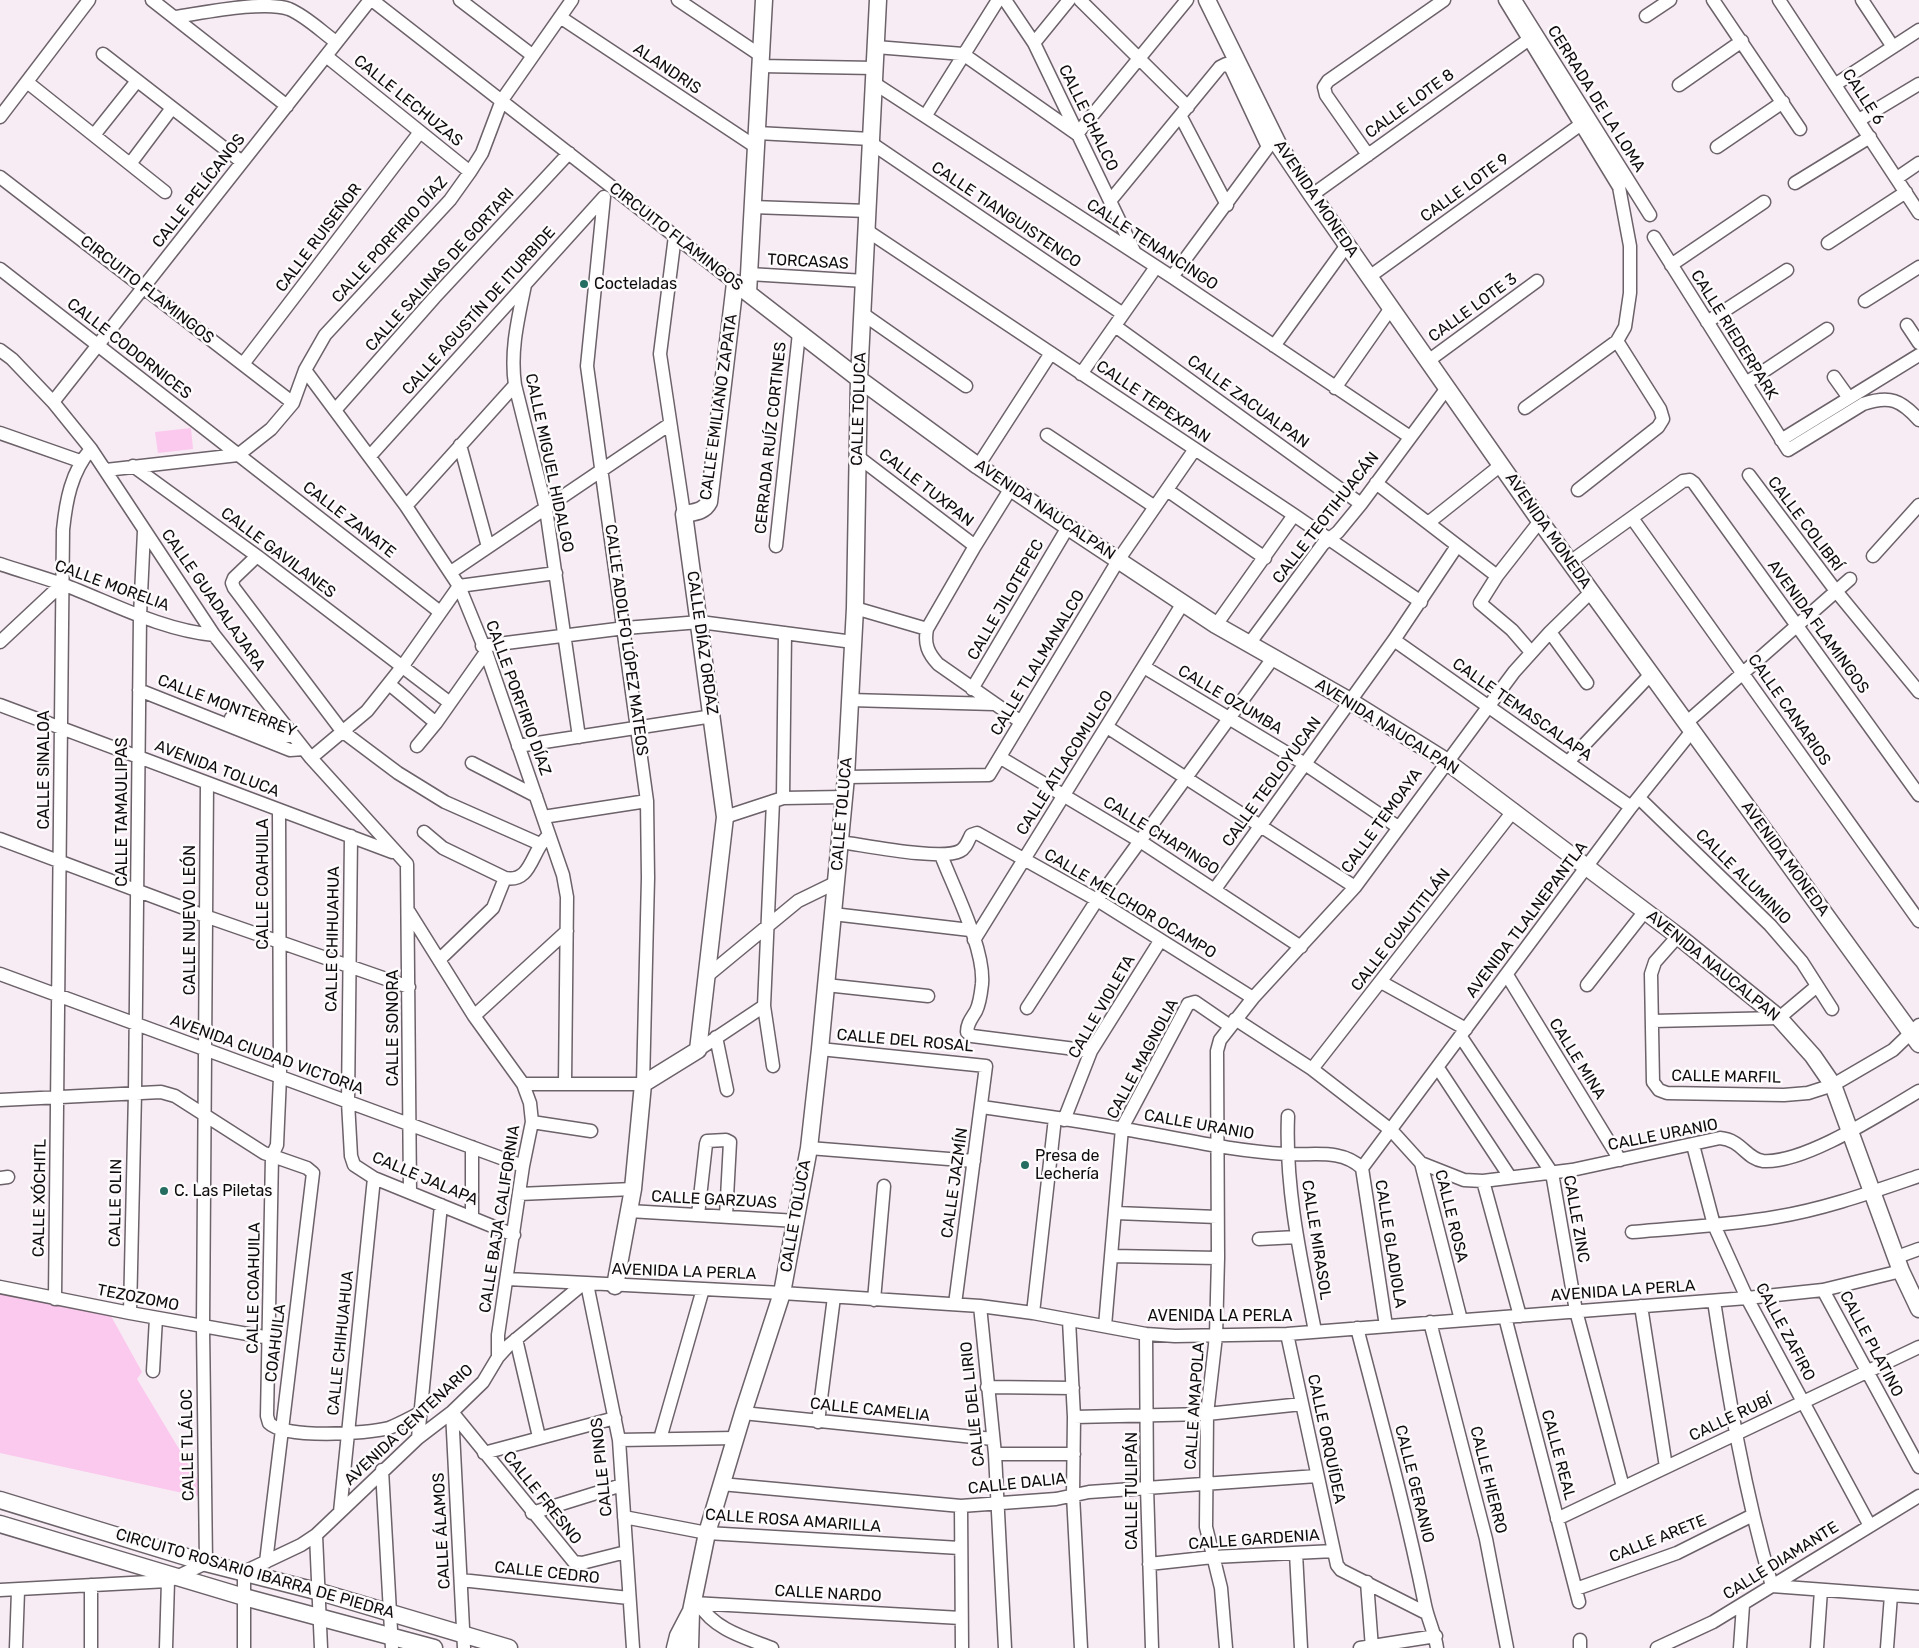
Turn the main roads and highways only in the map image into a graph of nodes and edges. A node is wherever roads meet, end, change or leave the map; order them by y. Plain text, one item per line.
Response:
1 (764, 0) edge
2 (878, 0) edge
3 (1207, 0) edge
4 (744, 284) junction
5 (859, 379) junction
6 (684, 514) joint
7 (1917, 1034) edge
8 (643, 1084) joint
9 (615, 1286) road end
10 (1919, 1309) edge
11 (0, 1500) edge
12 (0, 1524) edge
13 (694, 1606) junction
14 (463, 1641) edge
15 (391, 1642) edge
16 (434, 1648) edge
17 (509, 1648) edge
18 (675, 1648) edge
19 (690, 1648) edge

1 - 4 main road, CIRCUITO FLAMINGOS
2 - 5 main road, CALLE TOLUCA
3 - 7 main road, AVENIDA MONEDA
4 - 5 main road, AVENIDA NAUCALPAN
4 - 6 main road, CALLE EMILIANO ZAPATA
5 - 10 main road, AVENIDA NAUCALPAN
5 - 13 main road, CALLE TOLUCA
6 - 8 main road, CALLE DÍAZ ORDAZ
8 - 9 main road, CALLE ADOLFO LÓPEZ MATEOS
11 - 14 main road, CIRCUITO ROSARIO IBARRA DE PIEDRA
12 - 15 main road
13 - 18 main road, CALLE TOLUCA
13 - 19 main road, CALLE TOLUCA
14 - 17 main road, CIRCUITO ROSARIO IBARRA DE PIEDRA
15 - 16 main road

